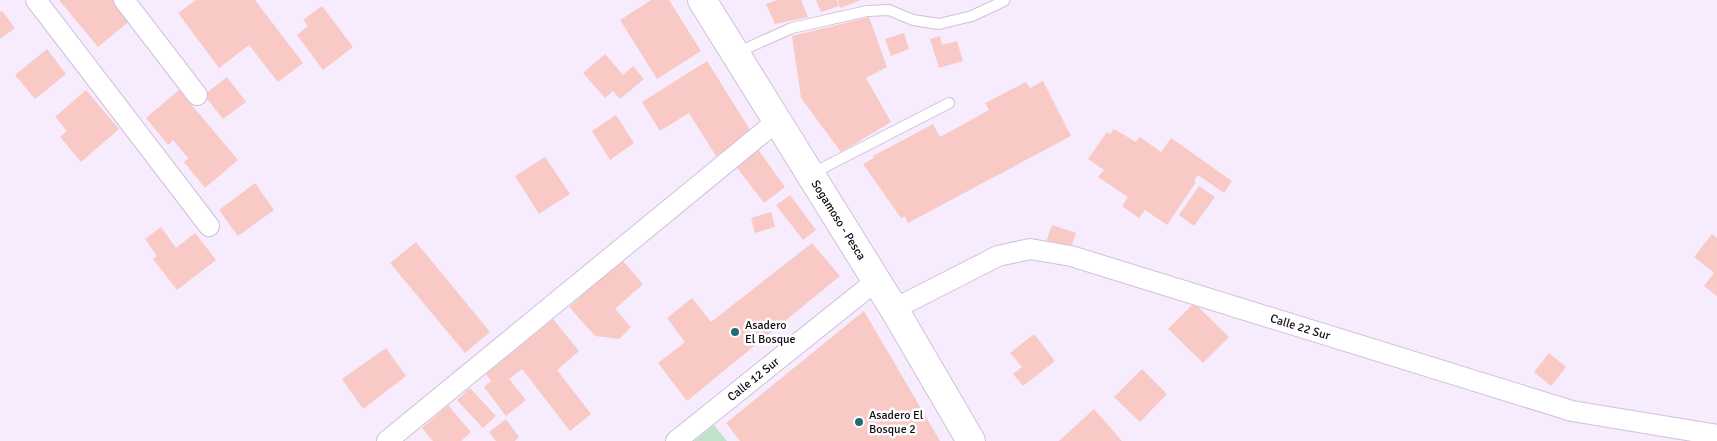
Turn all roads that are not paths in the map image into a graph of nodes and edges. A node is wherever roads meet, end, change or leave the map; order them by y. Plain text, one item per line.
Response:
1 (36, 0) edge
2 (124, 0) edge
3 (702, 0) edge
4 (1004, 1) edge
5 (735, 53) junction
6 (197, 95) dead end
7 (949, 103) dead end
8 (777, 121) junction
9 (810, 174) junction
10 (210, 226) dead end
11 (876, 281) junction
12 (894, 309) junction
13 (1717, 435) edge
14 (387, 441) edge
15 (676, 441) edge
16 (971, 441) edge

1 - 10 street
2 - 6 street
3 - 5 main road, Sogamoso - Pesca
4 - 5 lane
5 - 8 main road, Sogamoso - Pesca
7 - 9 lane
8 - 9 main road, Sogamoso - Pesca
8 - 14 street
9 - 11 main road, Sogamoso - Pesca
11 - 12 main road, Sogamoso - Pesca
11 - 15 street, Calle 12 Sur
12 - 13 street, Calle 22 Sur
12 - 16 main road, Sogamoso - Pesca

